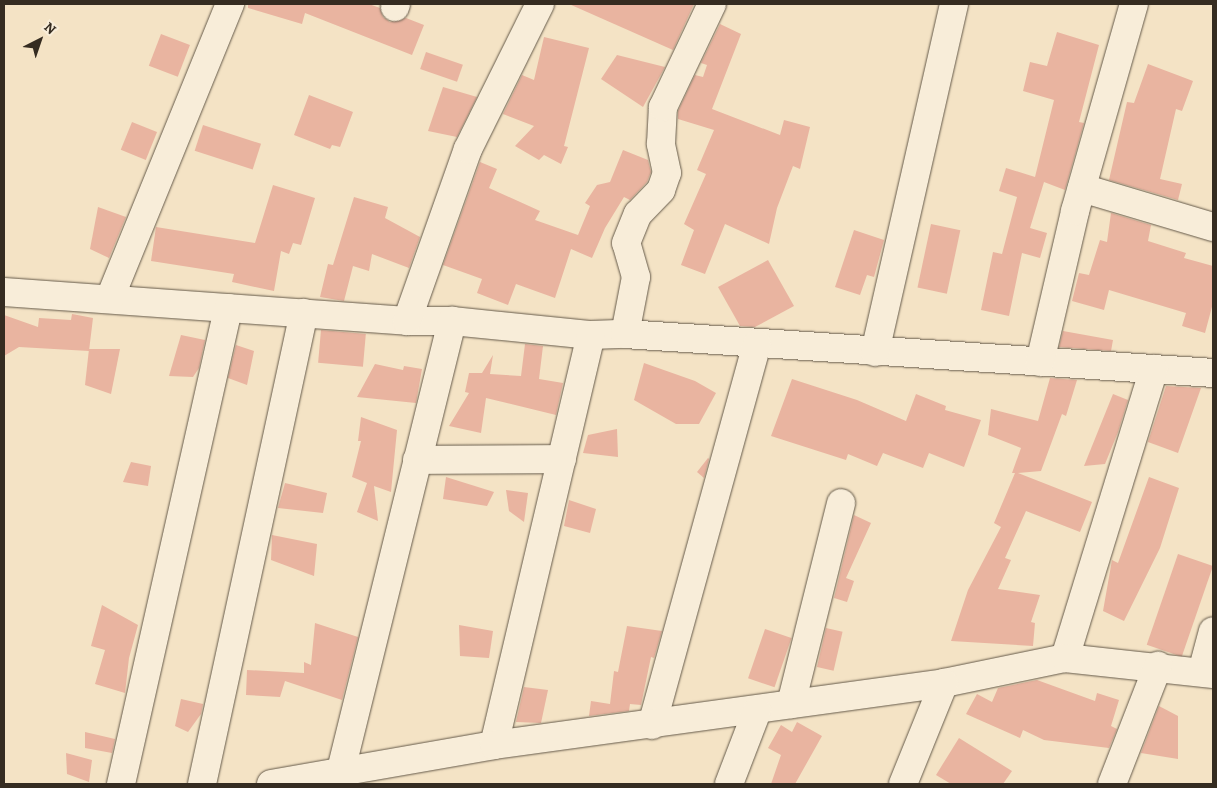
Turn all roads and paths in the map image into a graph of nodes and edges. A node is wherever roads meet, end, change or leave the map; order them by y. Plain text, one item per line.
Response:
1 (230, 4) edge
2 (540, 4) edge
3 (712, 4) edge
4 (954, 4) edge
5 (1134, 4) edge
6 (1082, 188) junction
7 (1213, 227) edge
8 (4, 292) edge
9 (110, 298) junction
10 (228, 308) junction
11 (304, 313) junction
12 (407, 321) junction
13 (452, 321) junction
14 (625, 334) junction
15 (591, 335) junction
16 (757, 344) junction
17 (875, 352) junction
18 (1040, 362) junction
19 (1154, 369) junction
20 (1213, 373) edge
21 (562, 459) junction
22 (417, 460) junction
23 (841, 504) dead end
24 (1213, 631) edge
25 (1064, 658) junction
26 (1158, 666) junction
27 (1207, 673) edge
28 (944, 683) junction
29 (791, 704) junction
30 (757, 711) junction
31 (652, 725) junction
32 (494, 746) junction
33 (341, 770) junction
34 (121, 784) edge
35 (202, 784) edge
36 (271, 784) edge
37 (729, 784) edge
38 (903, 784) edge
39 (1112, 784) edge

1 - 9 street
2 - 12 street
3 - 14 street
4 - 17 street
5 - 6 street
6 - 7 street
6 - 18 street
8 - 9 street
9 - 10 street
10 - 11 street
10 - 34 street
11 - 12 street
11 - 35 street
12 - 13 street
13 - 15 street
13 - 22 street
14 - 15 street
14 - 16 street
15 - 21 street
16 - 17 street
16 - 31 street
17 - 18 street
18 - 19 street
19 - 20 street
19 - 25 street
21 - 22 street
21 - 32 street
22 - 33 street
23 - 29 street
24 - 27 street
25 - 26 street
25 - 28 street
26 - 27 street
26 - 39 street
28 - 29 street
28 - 38 street
29 - 30 street
30 - 31 street
30 - 37 street
31 - 32 street
32 - 33 street
33 - 36 street

